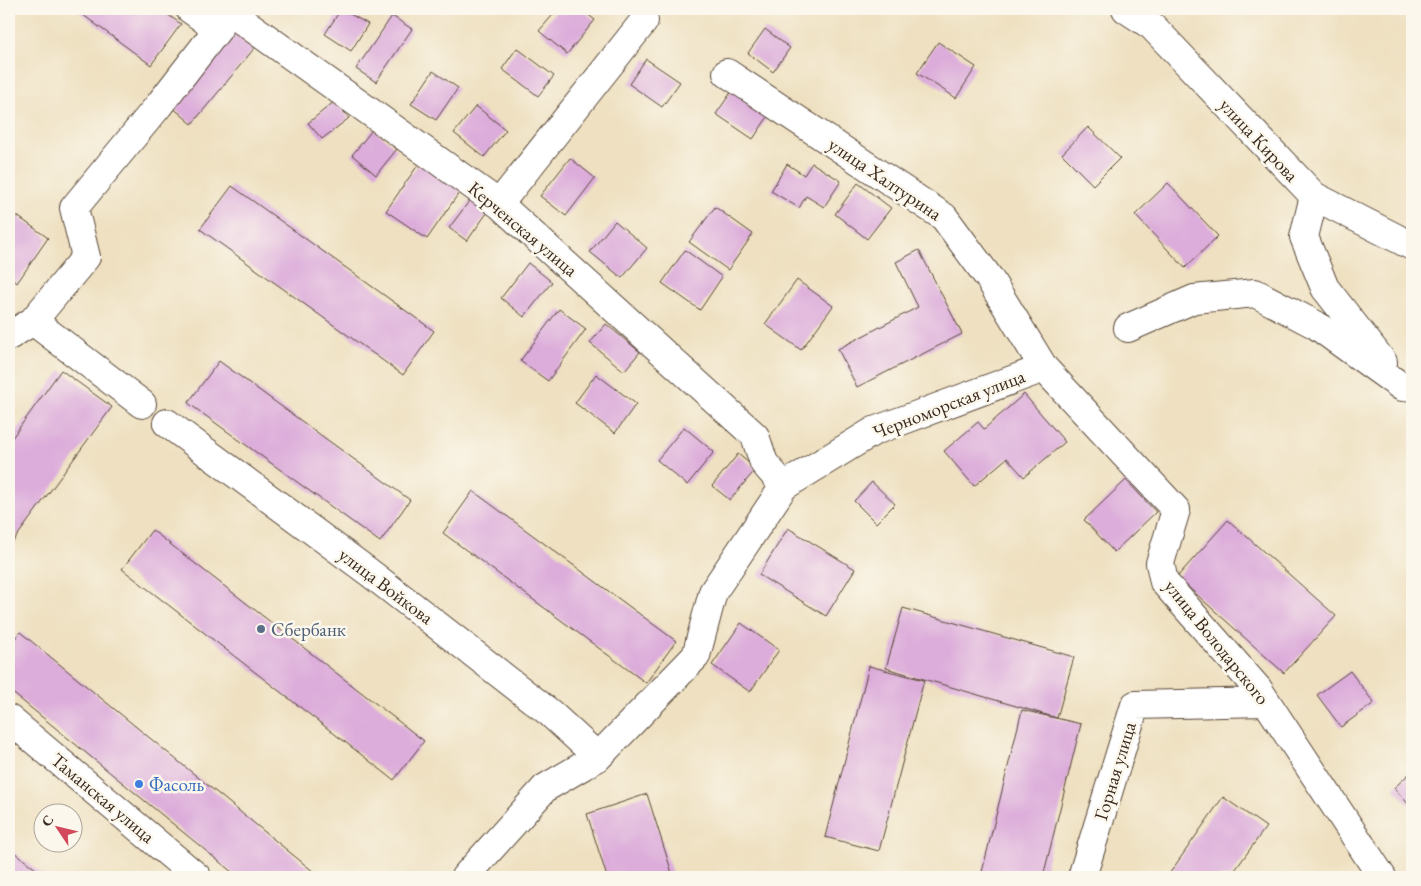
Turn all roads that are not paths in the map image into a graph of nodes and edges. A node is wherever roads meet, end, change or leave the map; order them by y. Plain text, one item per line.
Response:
1 (190, 9) edge
2 (226, 9) edge
3 (1126, 9) edge
4 (644, 21) dead end
5 (727, 73) dead end
6 (1314, 196) junction
7 (499, 204) junction
8 (1412, 246) edge
9 (33, 321) junction
10 (1128, 328) dead end
11 (9, 336) edge
12 (1044, 368) junction
13 (1407, 393) edge
14 (142, 404) dead end
15 (167, 423) dead end
16 (784, 486) junction
17 (1266, 702) junction
18 (9, 719) edge
19 (598, 757) junction
20 (197, 877) edge
21 (465, 877) edge
22 (1082, 877) edge
23 (1382, 877) edge

1 - 9 street
2 - 7 street, Керченская улица
3 - 6 street, улица Кирова
4 - 7 street
5 - 12 street, улица Халтурина
6 - 8 street, улица Кирова
6 - 13 street
7 - 16 street, Керченская улица
9 - 11 street
9 - 14 street
10 - 13 street
12 - 16 street, Черноморская улица
12 - 17 street, улица Володарского
15 - 19 street, улица Войкова
16 - 19 street, Черноморская улица
17 - 22 street, Горная улица
17 - 23 street, улица Володарского
18 - 20 street, Таманская улица
19 - 21 street, Черноморская улица

